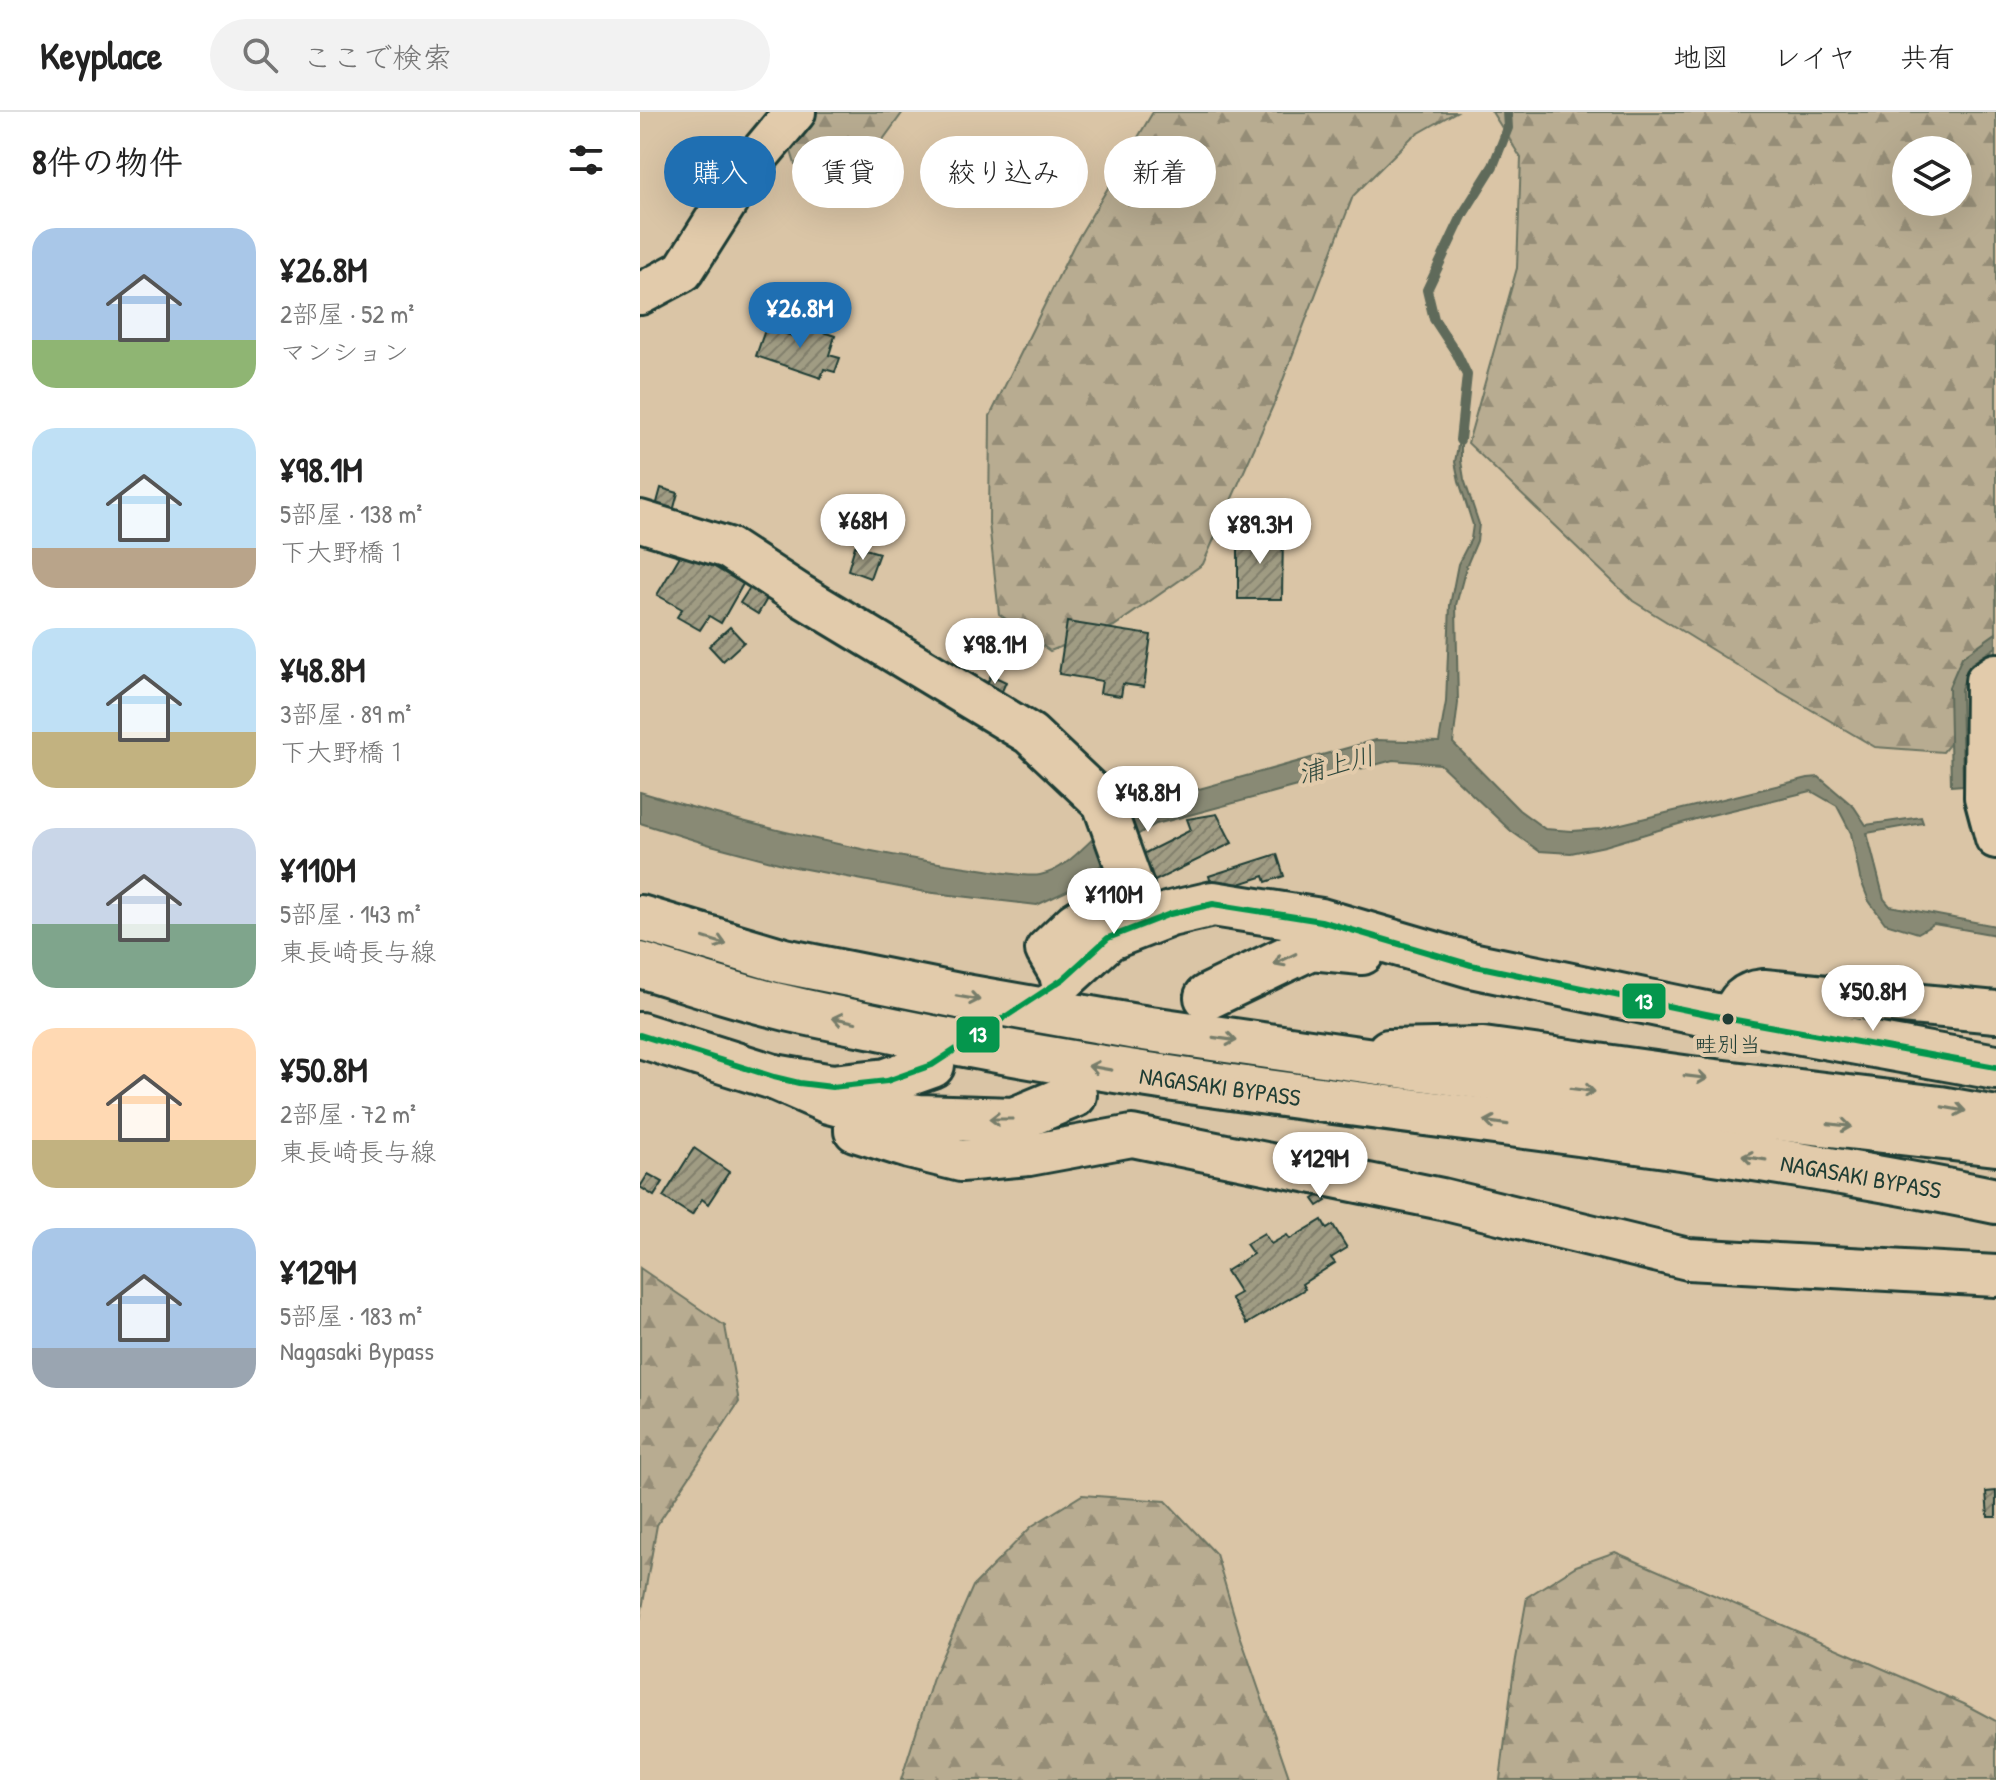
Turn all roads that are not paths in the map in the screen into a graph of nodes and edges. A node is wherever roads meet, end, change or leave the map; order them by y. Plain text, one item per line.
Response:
1 (795, 112) edge
2 (640, 294) edge
3 (640, 521) edge
4 (1996, 674) edge
5 (1996, 838) edge
6 (640, 918) edge
7 (640, 965) edge
8 (1471, 965) junction
9 (1063, 979) joint
10 (640, 988) edge
11 (1207, 997) dead end
12 (778, 1006) junction
13 (1996, 1012) edge
14 (1730, 1019) junction
15 (640, 1035) edge
16 (1312, 1051) junction
17 (932, 1065) dead end
18 (1996, 1067) edge
19 (774, 1077) junction
20 (1074, 1095) dead end
21 (855, 1108) junction
22 (1996, 1117) edge
23 (1996, 1143) edge
24 (1996, 1201) edge
25 (1996, 1276) edge

1 - 2 street
3 - 9 street
4 - 5 street
6 -> 16 main road, NAGASAKI BYPASS
7 - 12 main road, NAGASAKI BYPASS
8 - 9 main road
8 -> 11 main road
8 - 14 main road
10 - 12 street
24 -> 12 main road, NAGASAKI BYPASS
13 - 14 street
14 - 18 main road
15 - 19 main road
16 -> 22 street
16 -> 23 main road, NAGASAKI BYPASS
17 - 19 main road
19 - 21 main road
20 -> 21 main road
21 - 25 street

